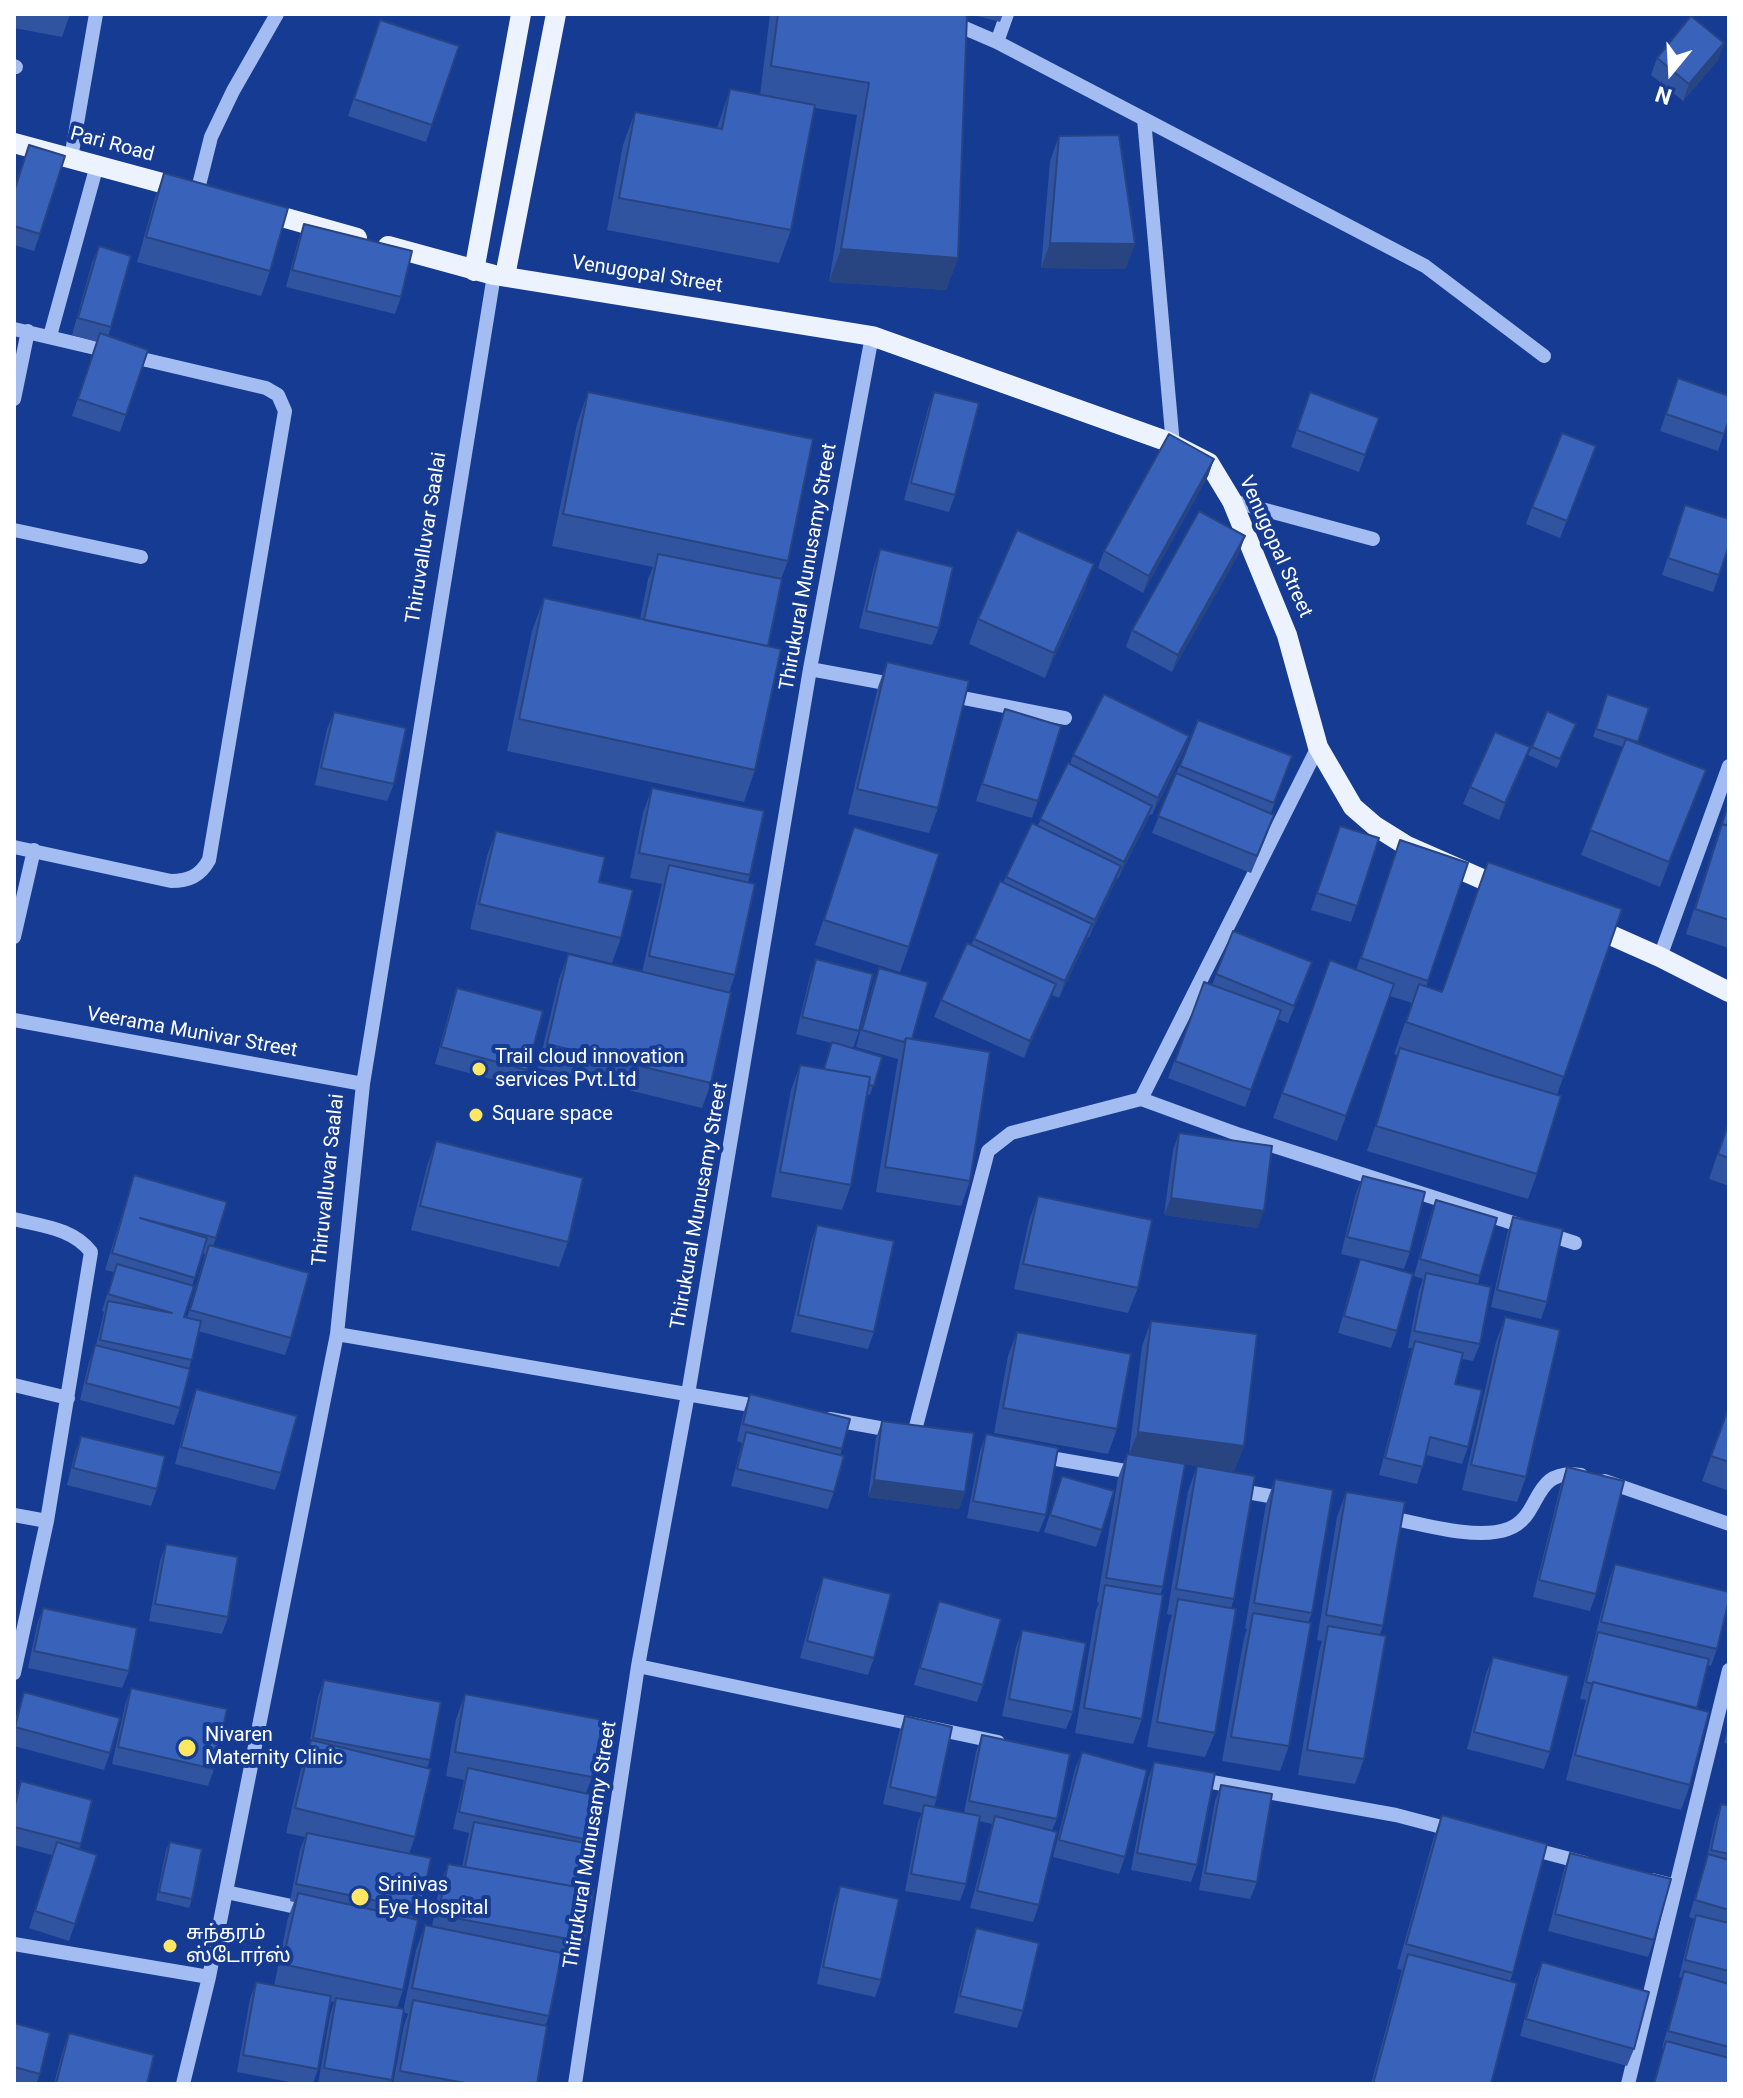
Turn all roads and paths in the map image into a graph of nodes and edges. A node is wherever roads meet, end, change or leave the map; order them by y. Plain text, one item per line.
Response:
1 (96, 14) edge
2 (277, 14) edge
3 (521, 14) edge
4 (556, 14) edge
5 (932, 14) edge
6 (1007, 14) edge
7 (997, 42) junction
8 (1144, 119) junction
9 (14, 143) edge
10 (71, 158) junction
11 (97, 165) junction
12 (204, 195) joint
13 (241, 205) edge
14 (491, 274) junction
15 (21, 330) edge
16 (50, 336) junction
17 (872, 336) junction
18 (1544, 356) dead end
19 (14, 399) edge
20 (1173, 445) junction
21 (1232, 501) junction
22 (14, 530) edge
23 (1373, 539) dead end
24 (141, 557) dead end
25 (810, 669) junction
26 (1065, 718) dead end
27 (1318, 747) junction
28 (1729, 766) edge
29 (14, 847) edge
30 (34, 850) junction
31 (1520, 895) edge
32 (1576, 920) edge
33 (14, 937) edge
34 (1660, 957) junction
35 (1729, 992) edge
36 (14, 1020) edge
37 (363, 1084) junction
38 (1141, 1099) junction
39 (14, 1219) edge
40 (1575, 1243) dead end
41 (337, 1334) junction
42 (14, 1385) edge
43 (688, 1394) junction
44 (68, 1398) junction
45 (779, 1410) edge
46 (809, 1415) edge
47 (914, 1434) junction
48 (930, 1437) edge
49 (1023, 1453) edge
50 (1147, 1475) edge
51 (1224, 1488) edge
52 (1302, 1502) edge
53 (1364, 1513) edge
54 (14, 1515) edge
55 (47, 1521) junction
56 (1729, 1524) edge
57 (18, 1632) edge
58 (638, 1666) junction
59 (1729, 1670) edge
60 (14, 1673) edge
61 (1018, 1746) edge
62 (1184, 1777) edge
63 (1469, 1834) edge
64 (1514, 1845) edge
65 (1602, 1867) edge
66 (1631, 1874) edge
67 (1676, 1886) junction
68 (226, 1892) junction
69 (318, 1912) edge
70 (14, 1944) edge
71 (209, 1977) junction
72 (183, 2084) edge
73 (575, 2084) edge
74 (1628, 2084) edge

1 - 10 street
2 - 12 street
3 - 14 main road, Thiruvalluvar Saalai
4 - 14 main road, Thiruvalluvar Saalai
5 - 7 street
6 - 7 street
7 - 8 street
8 - 18 street
8 - 20 street
9 - 10 main road, Pari Road
10 - 11 main road, Pari Road
11 - 12 main road, Pari Road
11 - 16 street
13 - 14 main road
14 - 17 main road, Venugopal Street
14 - 37 street, Thiruvalluvar Saalai
15 - 16 street
15 - 19 street
16 - 30 street
17 - 20 main road, Venugopal Street
17 - 25 street, Thirukural Munusamy Street
20 - 21 main road, Venugopal Street
21 - 23 street
21 - 27 main road, Venugopal Street
22 - 24 street
25 - 26 street
25 - 43 street, Thirukural Munusamy Street
27 - 31 main road, Venugopal Street
27 - 38 street
28 - 34 street
29 - 30 street
30 - 33 street
32 - 34 main road
34 - 35 main road
36 - 37 street, Veerama Munivar Street
37 - 41 street, Thiruvalluvar Saalai
38 - 40 street
38 - 47 street
39 - 44 street
41 - 43 street
41 - 68 street, Thiruvalluvar Saalai
42 - 44 street
43 - 45 street
43 - 58 street, Thirukural Munusamy Street
44 - 55 street
46 - 47 street
47 - 48 street
49 - 50 street
51 - 52 street
53 - 56 street
54 - 55 street
55 - 57 street
57 - 60 street
58 - 61 street
58 - 73 street, Thirukural Munusamy Street
59 - 67 street
62 - 63 street
64 - 65 street
66 - 67 street
67 - 74 street
68 - 69 street
68 - 71 street, Thiruvalluvar Saalai
70 - 71 street
71 - 72 street, Thiruvalluvar Saalai

